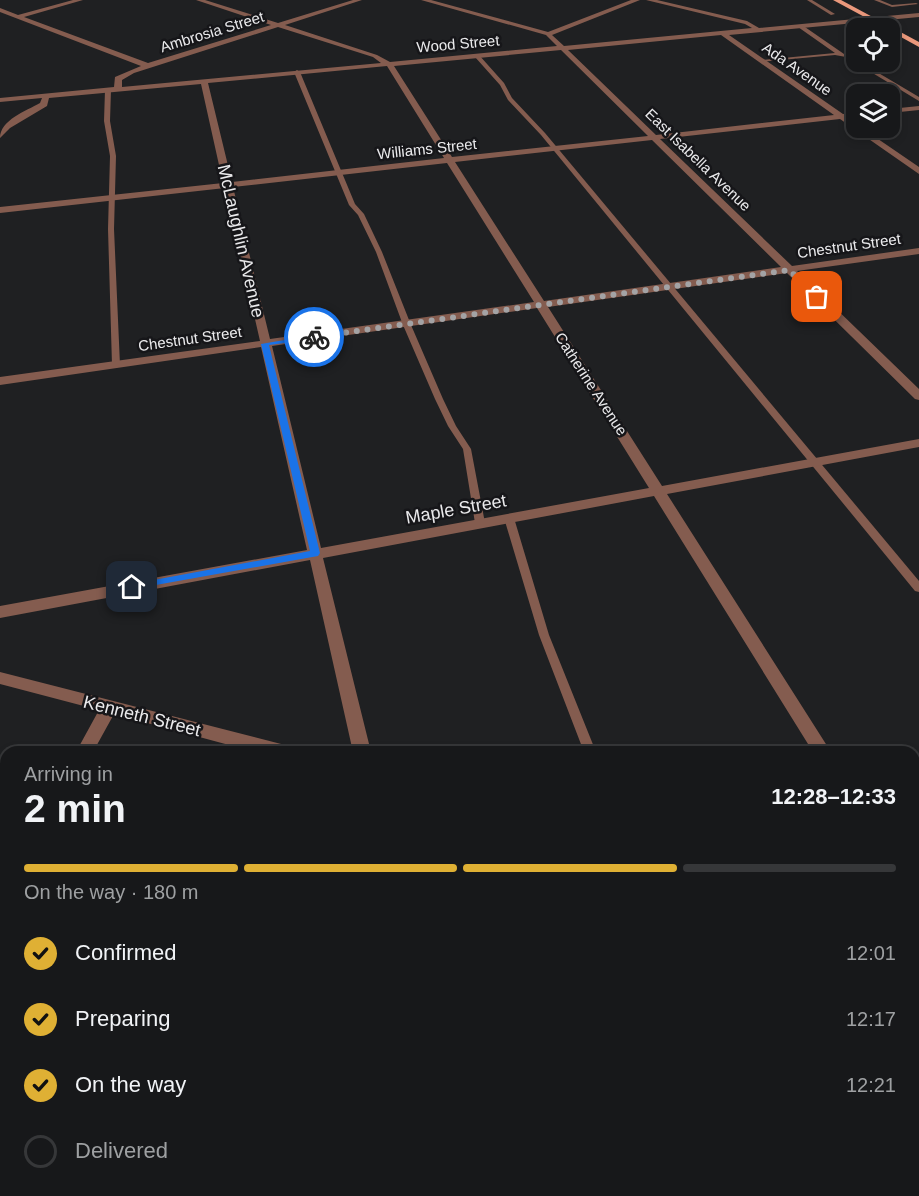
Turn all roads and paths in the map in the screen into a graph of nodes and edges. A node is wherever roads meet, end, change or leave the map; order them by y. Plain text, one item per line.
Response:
1 (80, 0) edge
2 (199, 0) edge
3 (359, 0) edge
4 (424, 0) edge
5 (638, 0) edge
6 (649, 0) edge
7 (809, 0) edge
8 (836, 0) edge
9 (876, 0) edge
10 (905, 0) edge
11 (917, 4) edge
12 (0, 10) edge
13 (833, 14) dead end
14 (919, 15) edge
15 (17, 16) junction
16 (870, 18) edge
17 (884, 18) edge
18 (5, 20) dead end
19 (846, 22) edge
20 (279, 25) junction
21 (800, 26) junction
22 (759, 30) junction
23 (722, 33) junction
24 (548, 34) junction
25 (900, 35) edge
26 (919, 45) edge
27 (561, 48) junction
28 (842, 55) junction
29 (477, 56) junction
30 (846, 57) edge
31 (761, 61) junction
32 (389, 64) junction
33 (148, 66) junction
34 (297, 72) junction
35 (875, 72) edge
36 (204, 81) junction
37 (118, 89) junction
38 (108, 90) junction
39 (46, 96) junction
40 (919, 99) edge
41 (0, 100) edge
42 (919, 108) edge
43 (900, 110) edge
44 (841, 116) junction
45 (846, 116) edge
46 (846, 119) edge
47 (0, 136) edge
48 (654, 138) junction
49 (872, 138) edge
50 (554, 148) junction
51 (449, 160) junction
52 (919, 171) edge
53 (340, 172) junction
54 (227, 185) junction
55 (112, 198) junction
56 (0, 210) edge
57 (919, 251) edge
58 (789, 270) junction
59 (669, 287) junction
60 (540, 305) junction
61 (407, 325) junction
62 (265, 344) junction
63 (116, 365) junction
64 (0, 381) edge
65 (919, 396) edge
66 (919, 443) edge
67 (814, 462) junction
68 (660, 490) junction
69 (509, 518) junction
70 (480, 523) junction
71 (315, 553) junction
72 (919, 588) edge
73 (0, 612) edge
74 (0, 678) edge
75 (109, 707) junction
76 (87, 746) edge
77 (262, 746) edge
78 (361, 746) edge
79 (588, 746) edge
80 (819, 746) edge

1 - 15 street
2 - 20 street
3 - 20 street, Ambrosia Street
4 - 24 street
5 - 24 street
6 - 22 street
7 - 13 lane
8 - 16 main road
9 - 11 lane
10 - 11 lane
12 - 15 street
14 - 17 street, Wood Street
15 - 18 street
15 - 33 street
19 - 21 street, Wood Street
20 - 32 street
20 - 33 street, Ambrosia Street
21 - 22 street, Wood Street
21 - 28 lane
22 - 23 street, Wood Street
23 - 27 street, Wood Street
23 - 31 street, Ada Avenue
24 - 27 street, East Isabella Avenue
25 - 26 main road
27 - 29 street, Wood Street
27 - 48 street, East Isabella Avenue
28 - 30 lane
28 - 31 lane
29 - 32 street, Wood Street
29 - 50 lane
31 - 44 street, Ada Avenue
32 - 34 street, Wood Street
32 - 51 street, Catherine Avenue
33 - 37 street, Ambrosia Street
34 - 36 street, Wood Street
34 - 53 lane
35 - 40 lane
36 - 37 street, Wood Street
36 - 54 street, McLaughlin Avenue
37 - 38 street, Wood Street
38 - 39 street, Wood Street
38 - 55 lane
39 - 41 street, Wood Street
39 - 47 street
42 - 43 street
44 - 45 street, Williams Street
44 - 46 street, Ada Avenue
44 - 48 street, Williams Street
48 - 50 street, Williams Street
48 - 58 street, East Isabella Avenue
49 - 52 street, Ada Avenue
50 - 51 street, Williams Street
50 - 59 lane
51 - 53 street, Williams Street
51 - 60 street, Catherine Avenue
53 - 54 street, Williams Street
53 - 61 lane
54 - 55 street, Williams Street
54 - 62 street, McLaughlin Avenue
55 - 56 street, Williams Street
55 - 63 lane
57 - 58 street, Chestnut Street
58 - 59 street, Chestnut Street
58 - 65 street, East Isabella Avenue
59 - 60 street, Chestnut Street
59 - 67 lane
60 - 61 street, Chestnut Street
60 - 68 street, Catherine Avenue
61 - 62 street, Chestnut Street
61 - 70 lane
62 - 63 street, Chestnut Street
62 - 71 street, McLaughlin Avenue
63 - 64 street, Chestnut Street
66 - 67 street, Maple Street
67 - 68 street, Maple Street
67 - 72 lane
68 - 69 street, Maple Street
68 - 80 street, Catherine Avenue
69 - 70 street, Maple Street
69 - 79 lane
70 - 71 street, Maple Street
71 - 73 street, Maple Street
71 - 78 street, McLaughlin Avenue
74 - 75 street, Kenneth Street
75 - 76 street
75 - 77 street, Kenneth Street

